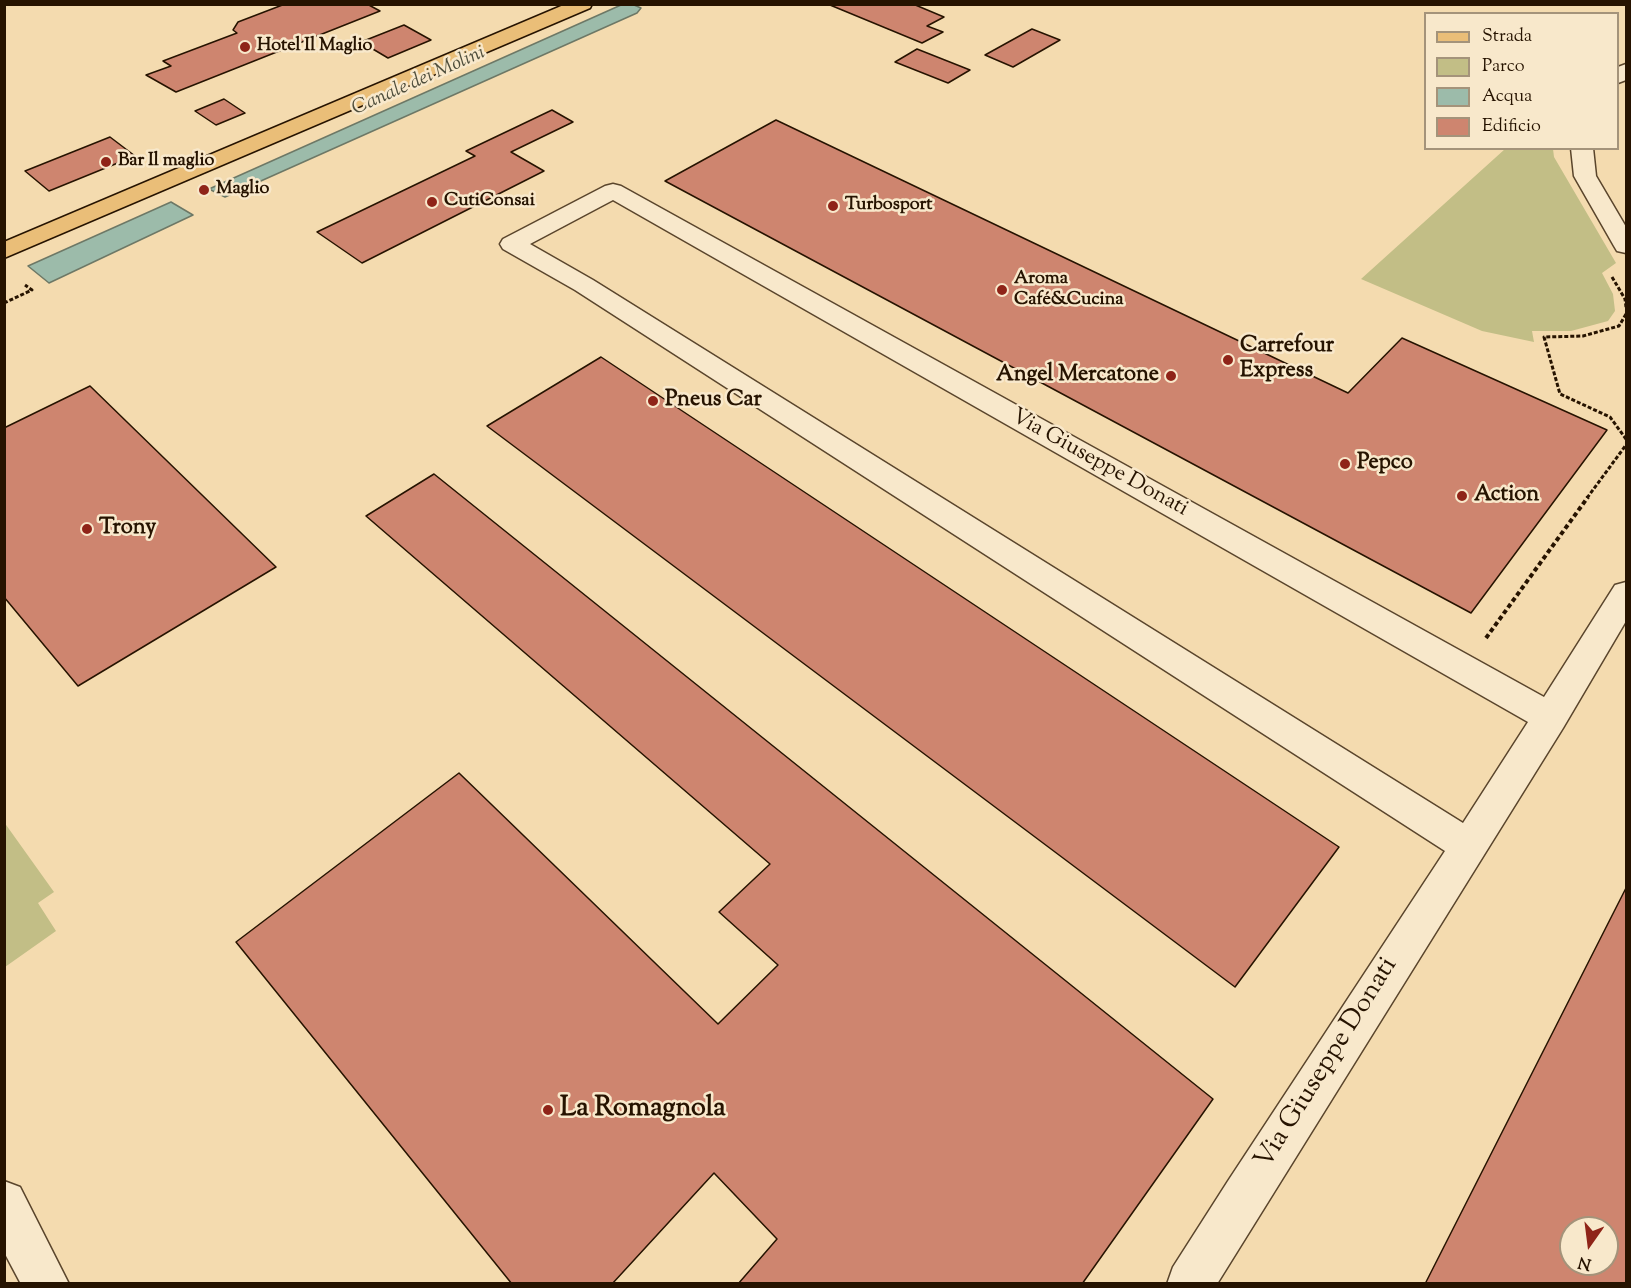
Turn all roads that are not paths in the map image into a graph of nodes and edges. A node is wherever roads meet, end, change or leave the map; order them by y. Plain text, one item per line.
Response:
1 (583, 4) edge
2 (1582, 150) edge
3 (1626, 246) edge
4 (4, 251) edge
5 (1626, 594) edge
6 (1551, 718) junction
7 (1468, 846) junction
8 (4, 1203) edge
9 (46, 1284) edge
10 (1190, 1284) edge

1 - 4 main road
2 - 3 street
5 - 6 street
6 - 7 street, Via Giuseppe Donati
6 - 7 street, Via Giuseppe Donati
7 - 10 street, Via Giuseppe Donati
8 - 9 street

